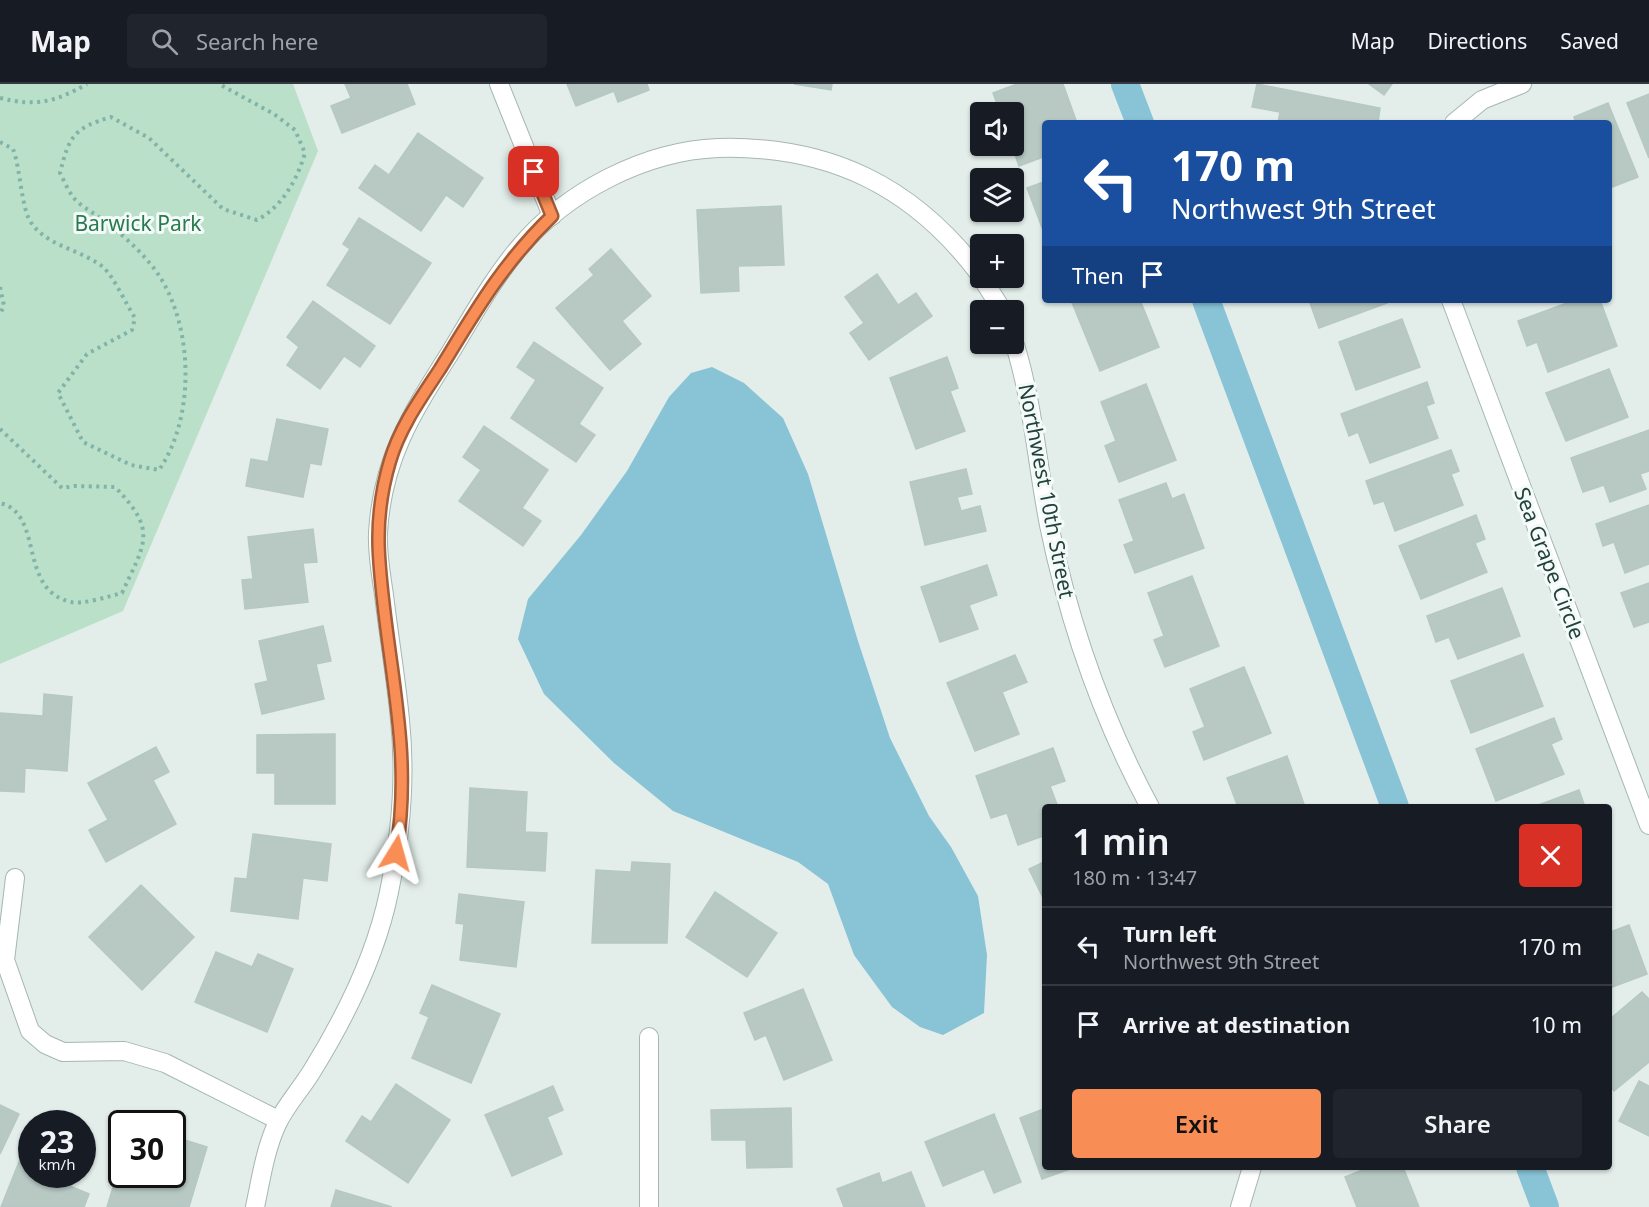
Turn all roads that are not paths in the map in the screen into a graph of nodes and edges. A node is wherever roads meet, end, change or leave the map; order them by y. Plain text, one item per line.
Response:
1 (499, 84) edge
2 (1522, 84) edge
3 (1458, 120) edge
4 (552, 216) junction
5 (970, 261) edge
6 (1452, 303) edge
7 (1018, 354) edge
8 (1149, 804) edge
9 (1649, 825) edge
10 (15, 878) dead end
11 (649, 1037) dead end
12 (278, 1120) junction
13 (1251, 1170) edge
14 (255, 1207) edge
15 (649, 1207) edge
16 (1240, 1207) edge

1 - 4 street
2 - 3 street
4 - 5 street
4 - 12 street
6 - 9 street, Sea Grape Circle
7 - 8 street, Northwest 10th Street
10 - 12 street
11 - 15 street
12 - 14 street
13 - 16 street

